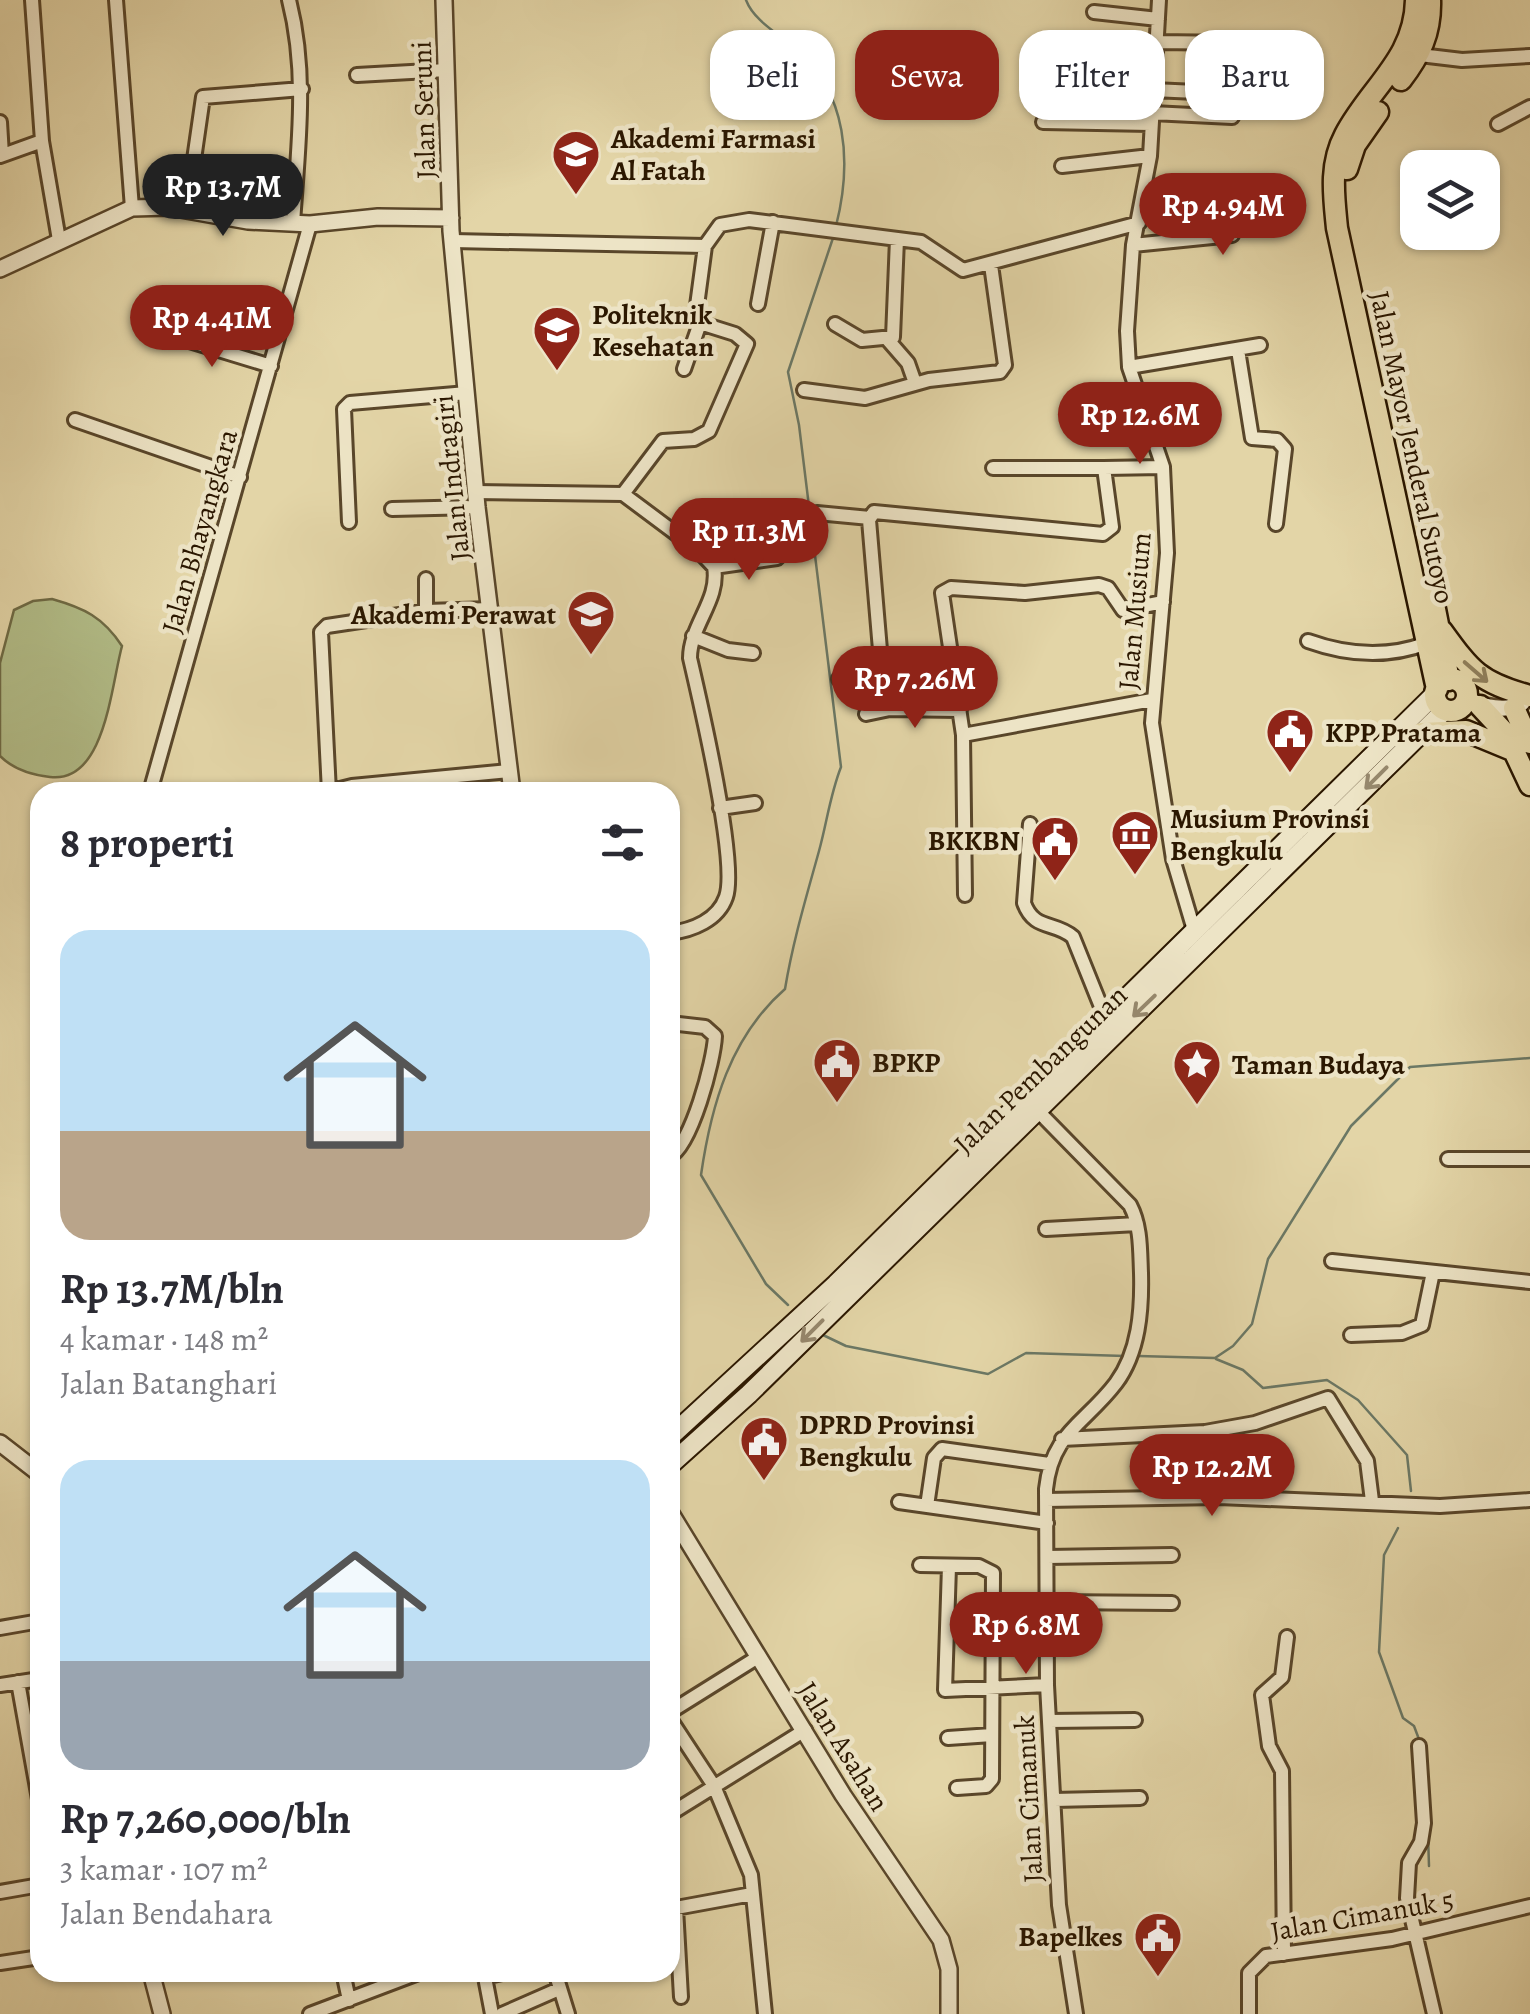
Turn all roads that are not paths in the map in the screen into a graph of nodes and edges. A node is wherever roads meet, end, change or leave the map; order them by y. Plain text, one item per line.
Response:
1 (32, 0) edge
2 (116, 0) edge
3 (289, 0) edge
4 (444, 0) edge
5 (1159, 0) edge
6 (1416, 0) edge
7 (1430, 0) edge
8 (1094, 12) dead end
9 (1158, 19) junction
10 (1158, 30) edge
11 (1420, 55) junction
12 (1530, 56) edge
13 (447, 70) junction
14 (358, 75) dead end
15 (302, 89) junction
16 (1530, 107) edge
17 (1115, 120) edge
18 (1151, 120) edge
19 (0, 122) edge
20 (1043, 122) dead end
21 (1498, 124) dead end
22 (42, 141) junction
23 (1, 155) edge
24 (1150, 156) junction
25 (1062, 166) dead end
26 (1236, 190) dead end
27 (132, 208) junction
28 (187, 208) junction
29 (451, 218) junction
30 (773, 222) junction
31 (1139, 223) junction
32 (302, 224) junction
33 (897, 238) junction
34 (59, 240) junction
35 (453, 241) junction
36 (1133, 244) junction
37 (704, 246) junction
38 (991, 265) junction
39 (0, 269) edge
40 (758, 304) dead end
41 (696, 312) dead end
42 (835, 324) dead end
43 (166, 334) dead end
44 (888, 340) junction
45 (1260, 345) dead end
46 (1238, 350) junction
47 (271, 366) junction
48 (684, 368) dead end
49 (1129, 368) junction
50 (915, 384) junction
51 (804, 390) dead end
52 (467, 394) junction
53 (75, 420) dead end
54 (1163, 466) junction
55 (993, 468) dead end
56 (1104, 468) junction
57 (240, 477) junction
58 (624, 494) junction
59 (476, 499) junction
60 (392, 509) dead end
61 (817, 513) dead end
62 (870, 518) junction
63 (348, 522) dead end
64 (1276, 524) dead end
65 (777, 558) dead end
66 (714, 567) junction
67 (426, 579) dead end
68 (1162, 602) junction
69 (491, 609) junction
70 (426, 611) junction
71 (1432, 634) junction
72 (693, 636) junction
73 (1308, 640) dead end
74 (753, 652) dead end
75 (838, 680) dead end
76 (1442, 693) junction
77 (1152, 700) junction
78 (1525, 701) edge
79 (1473, 702) junction
80 (960, 710) junction
81 (866, 714) dead end
82 (1422, 733) junction
83 (962, 735) junction
84 (1521, 747) edge
85 (508, 771) junction
86 (153, 782) edge
87 (328, 782) edge
88 (394, 782) edge
89 (510, 782) edge
90 (1530, 784) edge
91 (754, 803) dead end
92 (720, 808) junction
93 (1030, 824) dead end
94 (964, 895) dead end
95 (680, 929) edge
96 (1194, 930) junction
97 (1202, 948) junction
98 (1106, 1018) junction
99 (680, 1023) edge
100 (1031, 1104) junction
101 (680, 1147) edge
102 (1530, 1158) edge
103 (1448, 1159) dead end
104 (1137, 1224) junction
105 (1046, 1229) dead end
106 (1332, 1261) dead end
107 (861, 1270) junction
108 (1433, 1272) junction
109 (1530, 1282) edge
110 (1351, 1335) dead end
111 (680, 1428) edge
112 (1062, 1439) junction
113 (0, 1443) edge
114 (680, 1455) edge
115 (1049, 1464) junction
116 (30, 1466) edge
117 (1046, 1500) junction
118 (1530, 1500) edge
119 (1372, 1501) junction
120 (899, 1502) dead end
121 (928, 1506) junction
122 (1046, 1523) junction
123 (680, 1528) edge
124 (1172, 1555) dead end
125 (1048, 1557) junction
126 (920, 1565) dead end
127 (949, 1566) junction
128 (1046, 1602) junction
129 (1172, 1603) dead end
130 (30, 1623) edge
131 (0, 1628) edge
132 (1287, 1636) dead end
133 (758, 1657) junction
134 (30, 1680) edge
135 (18, 1682) junction
136 (1047, 1684) junction
137 (0, 1685) edge
138 (992, 1690) junction
139 (680, 1709) edge
140 (1135, 1720) dead end
141 (1049, 1721) junction
142 (805, 1730) junction
143 (680, 1732) edge
144 (992, 1735) junction
145 (948, 1738) dead end
146 (1420, 1746) dead end
147 (30, 1749) edge
148 (714, 1786) junction
149 (957, 1788) dead end
150 (1140, 1798) dead end
151 (1054, 1800) junction
152 (680, 1808) edge
153 (30, 1887) edge
154 (0, 1892) edge
155 (752, 1894) junction
156 (1530, 1906) edge
157 (680, 1907) edge
158 (1414, 1934) junction
159 (1284, 1954) junction
160 (30, 1959) edge
161 (0, 1964) edge
162 (680, 1979) edge
163 (154, 1982) edge
164 (345, 1982) edge
165 (395, 1982) edge
166 (485, 1982) edge
167 (557, 1982) edge
168 (559, 1990) junction
169 (681, 1997) dead end
170 (349, 2000) junction
171 (162, 2014) edge
172 (310, 2014) edge
173 (492, 2014) edge
174 (502, 2014) edge
175 (568, 2014) edge
176 (764, 2014) edge
177 (949, 2014) edge
178 (1076, 2014) edge
179 (1249, 2014) edge
180 (1434, 2014) edge

1 - 22 street
2 - 27 street
3 - 15 street, Jalan Bhayangkara
4 - 13 street, Jalan Seruni
5 - 9 street, Jalan Musium
6 - 71 main road, Jalan Mayor Jenderal Sutoyo
7 - 11 main road, Jalan Mayor Jenderal Sutoyo
8 - 9 street
9 - 10 street, Jalan Musium
11 - 12 street
11 - 71 main road, Jalan Mayor Jenderal Sutoyo
13 - 14 street
13 - 29 street, Jalan Seruni
15 - 28 street
15 - 32 street, Jalan Bhayangkara
16 - 21 street
17 - 20 street
18 - 24 street, Jalan Musium
19 - 23 street
22 - 23 street
22 - 34 street
24 - 25 street
24 - 31 street, Jalan Musium
26 - 36 street
27 - 28 street
27 - 34 street
28 - 32 street
29 - 32 street
29 - 35 street, Jalan Indragiri
30 - 33 street
30 - 37 street
30 - 40 street
31 - 36 street, Jalan Musium
31 - 38 street
32 - 47 street, Jalan Bhayangkara
33 - 38 street
33 - 44 street
34 - 39 street
35 - 37 street
35 - 52 street, Jalan Indragiri
36 - 49 street, Jalan Musium
37 - 41 street
38 - 50 street
42 - 44 street
43 - 47 street
44 - 50 street
45 - 46 street
46 - 49 street
46 - 64 street
47 - 57 street, Jalan Bhayangkara
48 - 58 street
49 - 54 street, Jalan Musium
50 - 51 street
52 - 59 street, Jalan Indragiri
52 - 63 street
53 - 57 street
54 - 56 street
54 - 68 street, Jalan Musium
55 - 56 street
56 - 62 street
57 - 86 street, Jalan Bhayangkara
58 - 59 street
58 - 66 street
59 - 60 street
59 - 69 street, Jalan Indragiri
61 - 62 street
62 - 75 street
65 - 66 street
66 - 72 street
67 - 70 street
68 - 77 street, Jalan Musium
68 - 80 street
69 - 70 street
69 - 85 street, Jalan Indragiri
70 - 87 street
71 - 73 street
71 - 76 main road, Jalan Mayor Jenderal Sutoyo
71 -> 78 main road
72 - 74 street
72 - 92 street
76 - 79 main road
76 - 82 main road, Jalan Pembangunan
76 - 96 main road, Jalan Pembangunan
77 - 83 street
77 - 96 street, Jalan Musium
78 - 79 street
78 - 84 main road
79 - 84 main road
80 - 81 street
80 - 83 street
82 - 84 main road
82 -> 97 main road, Jalan Pembangunan
83 - 94 street
84 - 90 main road
85 - 88 street
85 - 89 street, Jalan Indragiri
91 - 92 street
92 - 95 street
93 - 98 street
96 - 97 main road
96 - 98 main road, Jalan Pembangunan
97 -> 100 main road, Jalan Pembangunan
98 - 100 main road, Jalan Pembangunan
99 - 101 street
100 - 104 street, Jalan Cimanuk
100 - 107 main road, Jalan Pembangunan
102 - 103 street
104 - 105 street
104 - 112 street, Jalan Cimanuk
106 - 108 street
107 - 111 main road, Jalan Pembangunan
107 -> 114 main road, Jalan Pembangunan
108 - 109 street
108 - 110 street
112 - 115 street, Jalan Cimanuk
112 - 119 street
113 - 116 street
115 - 117 street, Jalan Cimanuk
115 - 121 street
117 - 119 street
117 - 122 street, Jalan Cimanuk
118 - 119 street
120 - 121 street
121 - 122 street
122 - 125 street, Jalan Cimanuk
123 - 133 street, Jalan Asahan
124 - 125 street
125 - 128 street, Jalan Cimanuk
126 - 127 street
127 - 138 street
127 - 138 street
128 - 129 street
128 - 136 street, Jalan Cimanuk
130 - 131 street
132 - 159 street
133 - 139 street
133 - 142 street, Jalan Asahan
134 - 135 street
135 - 137 street
135 - 147 street
136 - 138 street
136 - 141 street, Jalan Cimanuk
138 - 144 street
140 - 141 street
141 - 151 street, Jalan Cimanuk
142 - 148 street
142 - 177 street, Jalan Asahan
143 - 148 street
144 - 145 street
144 - 149 street
146 - 158 street
148 - 152 street
148 - 155 street
150 - 151 street
151 - 178 street, Jalan Cimanuk
153 - 154 street
155 - 157 street
155 - 176 street
156 - 158 street, Jalan Cimanuk 5
158 - 159 street, Jalan Cimanuk 5
158 - 180 street
159 - 179 street, Jalan Cimanuk 5
160 - 161 street
162 - 169 street
163 - 171 street
164 - 170 street
165 - 170 street
166 - 173 street
167 - 168 street
168 - 174 street
168 - 175 street
170 - 172 street

